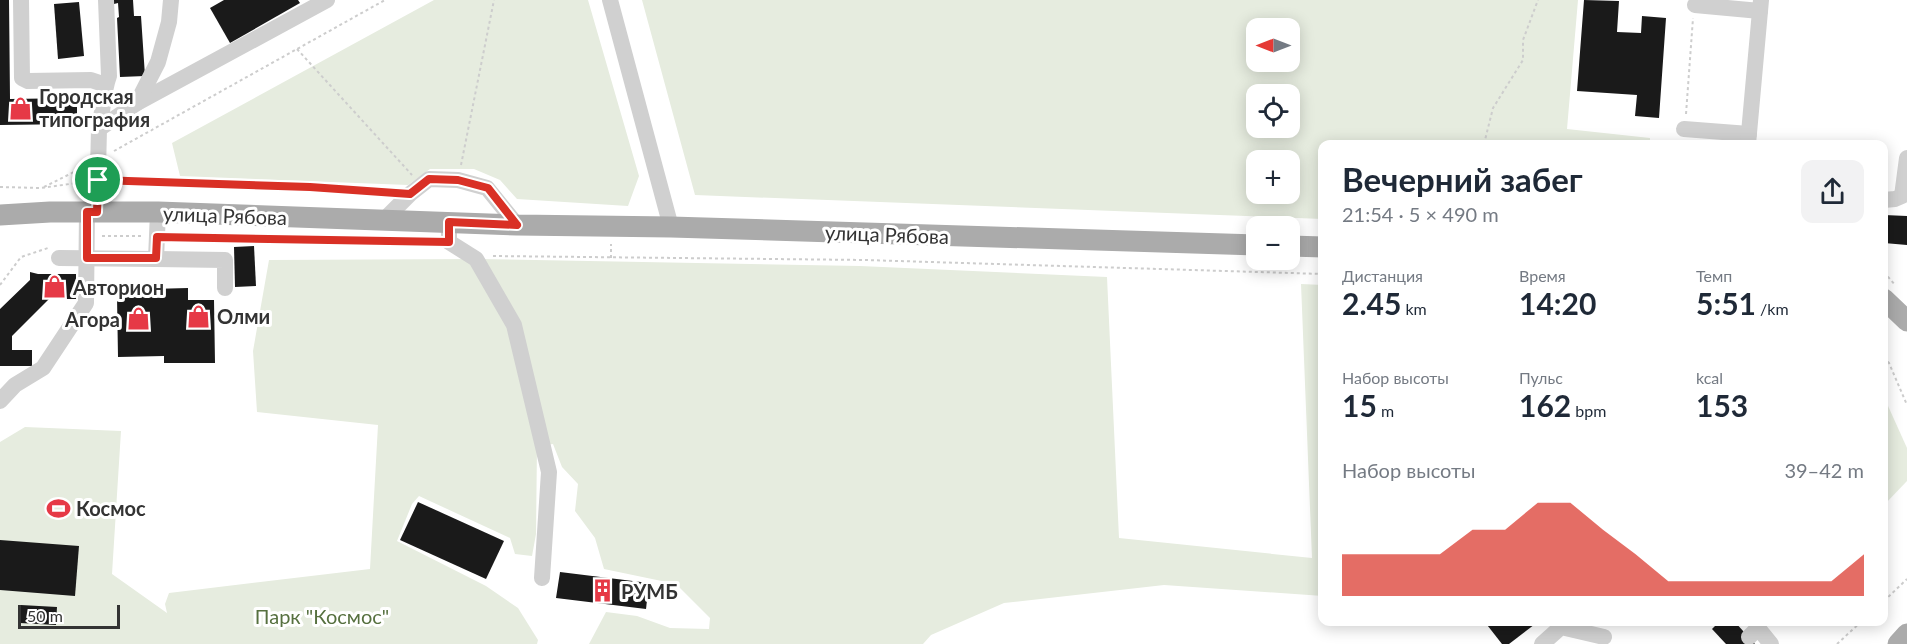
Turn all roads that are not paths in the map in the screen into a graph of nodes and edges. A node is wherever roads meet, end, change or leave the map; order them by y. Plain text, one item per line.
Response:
1 (21, 0) edge
2 (106, 0) edge
3 (171, 0) edge
4 (327, 0) edge
5 (610, 0) edge
6 (1695, 5) road end
7 (1761, 5) edge
8 (106, 85) junction
9 (137, 103) junction
10 (99, 129) junction
11 (1684, 129) road end
12 (1749, 139) edge
13 (1907, 158) edge
14 (1888, 200) edge
15 (92, 212) junction
16 (158, 213) junction
17 (0, 215) edge
18 (384, 220) junction
19 (517, 225) junction
20 (671, 227) junction
21 (449, 232) junction
22 (1246, 245) edge
23 (1300, 246) edge
24 (1318, 247) edge
25 (56, 252) road end
26 (87, 258) junction
27 (156, 258) junction
28 (225, 288) dead end
29 (1888, 302) edge
30 (1907, 321) edge
31 (0, 400) edge
32 (542, 578) dead end
33 (1907, 634) edge
34 (1604, 637) dead end
35 (1749, 637) dead end
36 (1907, 639) edge
37 (1542, 644) edge
38 (1771, 644) edge
39 (1898, 644) edge

1 - 8 street
2 - 8 street
3 - 9 street
4 - 9 street
5 - 20 street
6 - 7 street
7 - 12 street
8 - 10 street
9 - 10 street
10 - 15 street
11 - 12 street
13 - 14 street
15 - 16 main road, улица Рябова
15 - 17 main road, улица Рябова
15 - 26 street
16 - 18 main road, улица Рябова
16 - 27 street
18 - 19 street
18 - 21 main road, улица Рябова
19 - 20 main road, улица Рябова
19 - 21 main road, улица Рябова
20 - 22 main road, улица Рябова
21 - 32 street
23 - 24 main road
25 - 26 street
26 - 27 street
26 - 31 street
27 - 28 street
29 - 30 main road
33 - 39 main road
34 - 37 street
35 - 38 street
36 - 39 main road

